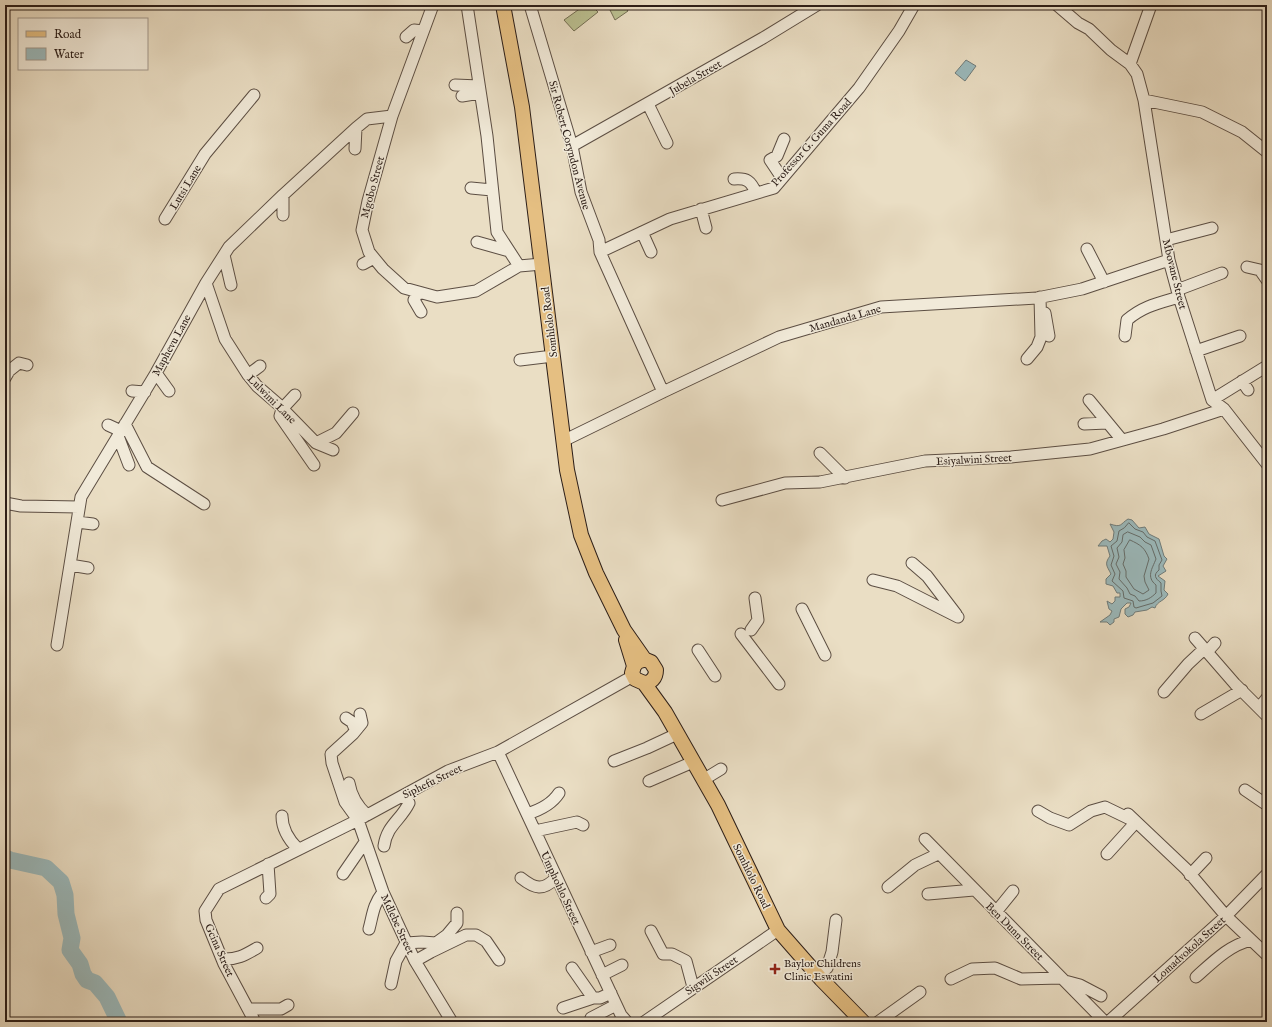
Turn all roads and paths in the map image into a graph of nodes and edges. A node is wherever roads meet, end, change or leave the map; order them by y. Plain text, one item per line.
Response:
1 (433, 5) edge
2 (467, 5) edge
3 (503, 5) edge
4 (530, 5) edge
5 (817, 5) edge
6 (914, 5) edge
7 (1057, 5) edge
8 (1151, 5) edge
9 (424, 31) junction
10 (406, 37) dead end
11 (1130, 64) junction
12 (455, 85) dead end
13 (480, 90) junction
14 (254, 95) dead end
15 (462, 96) dead end
16 (1144, 100) junction
17 (648, 104) junction
18 (392, 116) junction
19 (356, 128) junction
20 (784, 139) dead end
21 (667, 143) dead end
22 (572, 146) junction
23 (355, 149) dead end
24 (1267, 152) edge
25 (782, 178) junction
26 (734, 179) dead end
27 (472, 188) dead end
28 (492, 190) junction
29 (756, 193) junction
30 (283, 196) junction
31 (701, 209) junction
32 (283, 215) dead end
33 (165, 219) dead end
34 (706, 228) dead end
35 (1212, 228) dead end
36 (642, 232) junction
37 (1166, 240) junction
38 (477, 242) dead end
39 (1087, 249) dead end
40 (509, 251) junction
41 (600, 252) junction
42 (651, 252) dead end
43 (224, 255) junction
44 (374, 258) junction
45 (1169, 260) junction
46 (363, 264) dead end
47 (542, 264) junction
48 (519, 266) junction
49 (1247, 267) dead end
50 (1222, 273) dead end
51 (1267, 280) edge
52 (1104, 282) junction
53 (206, 283) junction
54 (231, 285) dead end
55 (418, 292) junction
56 (1178, 294) junction
57 (1040, 297) junction
58 (421, 312) dead end
59 (1049, 336) dead end
60 (1125, 336) dead end
61 (1240, 336) dead end
62 (1196, 351) junction
63 (553, 356) junction
64 (1027, 358) dead end
65 (520, 360) dead end
66 (27, 365) dead end
67 (260, 366) dead end
68 (1267, 366) edge
69 (156, 373) junction
70 (248, 376) junction
71 (5, 378) edge
72 (132, 391) dead end
73 (169, 391) dead end
74 (145, 392) junction
75 (663, 392) junction
76 (296, 395) dead end
77 (1089, 400) dead end
78 (1212, 400) junction
79 (282, 409) junction
80 (1224, 409) junction
81 (353, 413) dead end
82 (1107, 423) junction
83 (1084, 424) dead end
84 (108, 425) dead end
85 (122, 430) junction
86 (1122, 440) junction
87 (563, 442) junction
88 (316, 443) junction
89 (333, 450) dead end
90 (820, 453) dead end
91 (1267, 464) edge
92 (129, 465) dead end
93 (314, 465) dead end
94 (844, 478) junction
95 (78, 499) junction
96 (722, 500) dead end
97 (5, 503) edge
98 (204, 504) dead end
99 (77, 522) junction
100 (93, 524) dead end
101 (912, 563) dead end
102 (70, 565) junction
103 (88, 568) dead end
104 (873, 580) dead end
105 (755, 598) dead end
106 (802, 608) dead end
107 (1195, 638) dead end
108 (1215, 643) dead end
109 (57, 646) dead end
110 (698, 650) dead end
111 (1206, 651) junction
112 (825, 655) dead end
113 (642, 672) junction
114 (715, 676) dead end
115 (779, 684) dead end
116 (1242, 690) junction
117 (1164, 692) dead end
118 (1267, 698) edge
119 (1259, 708) junction
120 (360, 714) dead end
121 (1201, 714) dead end
122 (1267, 716) edge
123 (346, 718) dead end
124 (353, 734) junction
125 (677, 734) junction
126 (498, 752) junction
127 (614, 761) dead end
128 (694, 762) junction
129 (721, 769) dead end
130 (703, 780) junction
131 (649, 781) dead end
132 (349, 782) dead end
133 (1245, 790) dead end
134 (560, 793) dead end
135 (404, 794) junction
136 (1267, 805) edge
137 (1038, 811) dead end
138 (527, 814) junction
139 (282, 816) dead end
140 (362, 817) junction
141 (1132, 818) junction
142 (583, 825) dead end
143 (535, 831) junction
144 (925, 839) dead end
145 (365, 842) junction
146 (384, 846) dead end
147 (298, 849) junction
148 (938, 854) junction
149 (1107, 854) dead end
150 (1206, 858) dead end
151 (268, 864) junction
152 (343, 874) dead end
153 (1267, 874) edge
154 (1190, 875) junction
155 (521, 878) dead end
156 (556, 878) junction
157 (230, 883) joint
158 (888, 886) dead end
159 (974, 890) junction
160 (1013, 891) dead end
161 (383, 892) junction
162 (928, 894) dead end
163 (266, 898) dead end
164 (996, 912) junction
165 (457, 914) dead end
166 (1226, 916) junction
167 (836, 920) dead end
168 (369, 929) dead end
169 (778, 930) junction
170 (651, 931) dead end
171 (1251, 940) junction
172 (406, 943) junction
173 (610, 945) dead end
174 (257, 948) dead end
175 (591, 952) junction
176 (1267, 955) edge
177 (222, 959) junction
178 (499, 960) dead end
179 (415, 961) junction
180 (622, 965) dead end
181 (572, 968) dead end
182 (602, 975) junction
183 (818, 976) junction
184 (1196, 977) dead end
185 (951, 979) dead end
186 (1063, 979) junction
187 (391, 984) dead end
188 (693, 987) junction
189 (920, 992) dead end
190 (610, 993) junction
191 (1101, 996) dead end
192 (593, 998) junction
193 (288, 1005) dead end
194 (616, 1005) junction
195 (563, 1008) dead end
196 (248, 1009) junction
197 (592, 1018) dead end
198 (255, 1022) edge
199 (452, 1022) edge
200 (627, 1022) edge
201 (644, 1022) edge
202 (863, 1022) edge
203 (878, 1022) edge
204 (1107, 1022) edge

1 - 9 street, Mgobo Street
2 - 13 street
3 - 47 main road, Somhlolo Road
4 - 22 street, Sir Robert Coryndon Avenue
5 - 17 street, Jubela Street
6 - 25 street, Professor G. Guma Road
7 - 11 street
8 - 11 street
9 - 10 street
9 - 18 street, Mgobo Street
11 - 16 street, Mbovane Street
12 - 13 street
13 - 15 street
13 - 28 street
14 - 33 street, Lutsi Lane
16 - 24 street
16 - 37 street, Mbovane Street
17 - 21 street
17 - 22 street, Jubela Street
18 - 19 street, Maphevu Lane
18 - 44 street, Mgobo Street
19 - 23 street
19 - 30 street, Maphevu Lane
20 - 25 street
22 - 41 street, Sir Robert Coryndon Avenue
25 - 29 street, Professor G. Guma Road
26 - 29 street
27 - 28 street
28 - 40 street
29 - 31 street, Professor G. Guma Road
30 - 32 street
30 - 43 street, Maphevu Lane
31 - 34 street
31 - 36 street, Professor G. Guma Road
35 - 37 street
36 - 41 street, Professor G. Guma Road
36 - 42 street
37 - 45 street, Mbovane Street
38 - 40 street
39 - 52 street
40 - 48 street
41 - 75 street, Sir Robert Coryndon Avenue
43 - 53 street, Maphevu Lane
43 - 54 street
44 - 46 street
44 - 55 street, Mgobo Street
45 - 52 street, Mandanda Lane
45 - 56 street, Mbovane Street
47 - 48 street, Mgobo Street
47 - 63 main road, Somhlolo Road
48 - 55 street, Mgobo Street
49 - 51 street
50 - 56 street
52 - 57 street, Mandanda Lane
53 - 69 street, Maphevu Lane
53 - 70 street, Lulwimi Lane
55 - 58 street
56 - 60 street
56 - 62 street, Mbovane Street
57 - 59 street
57 - 64 street
57 - 75 street, Mandanda Lane
61 - 62 street
62 - 78 street, Mbovane Street
63 - 65 street
63 - 87 main road, Somhlolo Road
66 - 71 street
67 - 70 street
68 - 78 street
69 - 73 street
69 - 74 street, Maphevu Lane
70 - 79 street, Lulwimi Lane
72 - 74 street
74 - 85 street, Maphevu Lane
75 - 87 street, Mandanda Lane
76 - 79 street
77 - 82 street
78 - 80 street
79 - 88 street, Lulwimi Lane
79 - 93 street
80 - 86 street, Esiyalwini Street
80 - 91 street
81 - 88 street
82 - 83 street
82 - 86 street
84 - 85 street
85 - 92 street
85 - 95 street, Maphevu Lane
85 - 98 street
86 - 94 street, Esiyalwini Street
87 - 113 main road, Somhlolo Road
88 - 89 street
90 - 94 street
94 - 96 street, Esiyalwini Street
95 - 97 street
95 - 99 street, Maphevu Lane
99 - 100 street
99 - 102 street, Maphevu Lane
101 - 104 street
102 - 103 street
102 - 109 street, Maphevu Lane
105 - 115 street
106 - 112 street
107 - 111 street
108 - 111 street
110 - 114 street
111 - 116 street
111 - 117 street
113 - 125 main road, Somhlolo Road
113 - 126 street, Siphefu Street
116 - 119 street
116 - 121 street
118 - 119 street
119 - 122 street
120 - 124 street
123 - 124 street
124 - 140 street
125 - 127 street
125 - 128 main road, Somhlolo Road
126 - 135 street, Siphefu Street
126 - 138 street, Umphohlo Street
128 - 130 main road, Somhlolo Road
128 - 131 street
129 - 130 street
130 - 169 main road, Somhlolo Road
132 - 140 street
133 - 136 street
134 - 138 street
135 - 140 street, Siphefu Street
135 - 146 street
137 - 141 street
138 - 143 street, Umphohlo Street
139 - 147 street
140 - 145 street, Mdlebe Street
140 - 147 street, Siphefu Street
141 - 149 street
141 - 154 street
142 - 143 street
143 - 156 street, Umphohlo Street
144 - 148 street, Ben Dunn Street
145 - 152 street
145 - 161 street, Mdlebe Street
147 - 151 street, Siphefu Street
148 - 158 street
148 - 159 street, Ben Dunn Street
150 - 154 street
151 - 157 street, Siphefu Street
151 - 163 street
153 - 166 street, Lomadvokola Street
154 - 166 street
155 - 156 street
156 - 175 street, Umphohlo Street
157 - 177 street, Gcina Street
159 - 162 street
159 - 164 street, Ben Dunn Street
160 - 164 street
161 - 168 street
161 - 172 street, Mdlebe Street
164 - 186 street, Ben Dunn Street
165 - 172 street
166 - 171 street
166 - 204 street, Lomadvokola Street
167 - 183 street
169 - 183 main road, Somhlolo Road
169 - 188 street, Sigwili Street
170 - 188 street
171 - 176 street
171 - 184 street
172 - 179 street, Mdlebe Street
172 - 187 street
173 - 175 street
174 - 177 street
175 - 182 street, Umphohlo Street
177 - 196 street, Gcina Street
178 - 179 street
179 - 199 street, Mdlebe Street
180 - 182 street
181 - 192 street
182 - 190 street, Umphohlo Street
183 - 202 main road, Somhlolo Road
185 - 186 street
186 - 191 street
186 - 204 street, Ben Dunn Street
188 - 201 street, Sigwili Street
189 - 203 street
190 - 192 street
190 - 194 street, Umphohlo Street
192 - 195 street
193 - 196 street
194 - 197 street
194 - 200 street, Umphohlo Street
196 - 198 street, Gcina Street

